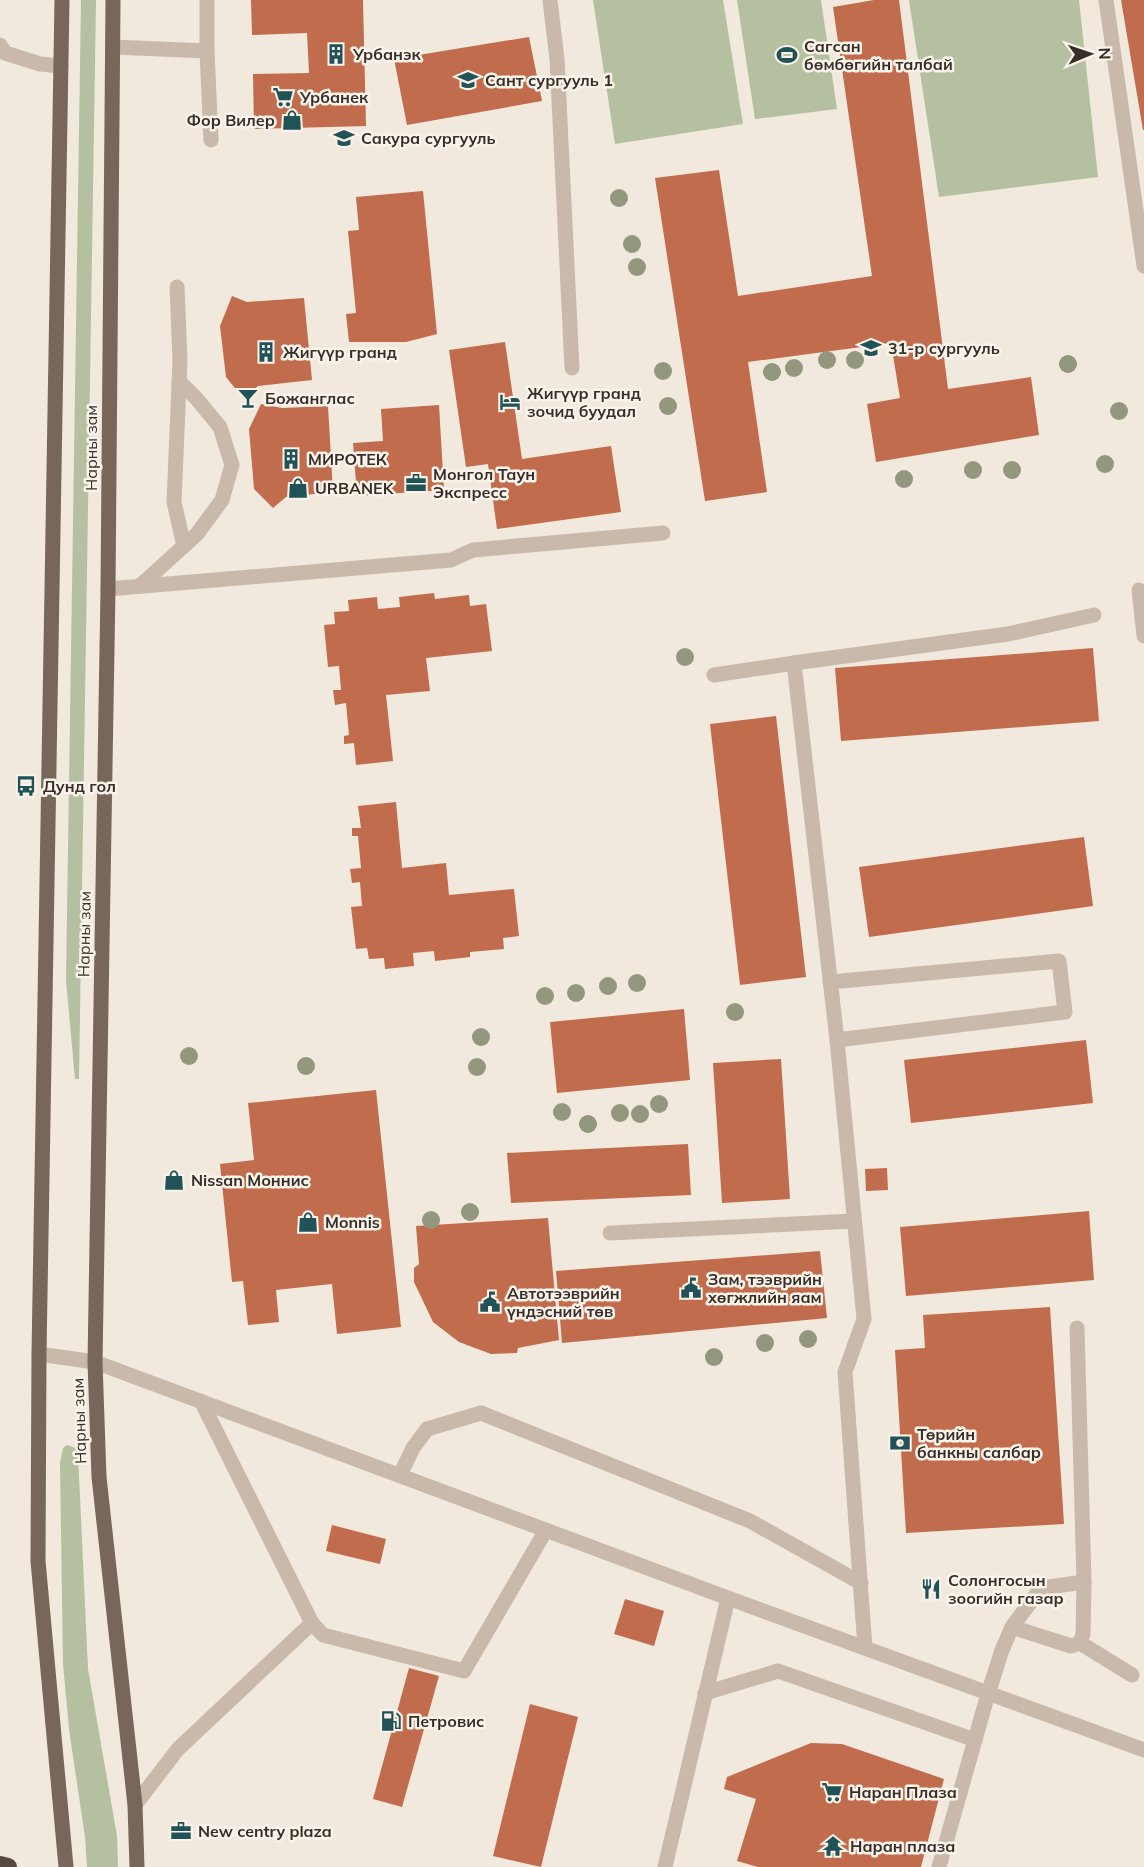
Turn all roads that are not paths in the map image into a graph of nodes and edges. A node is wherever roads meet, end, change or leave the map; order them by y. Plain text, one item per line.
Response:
1 (62, 0) edge
2 (113, 0) edge
3 (207, 0) edge
4 (550, 0) edge
5 (1106, 0) edge
6 (0, 45) edge
7 (113, 47) junction
8 (207, 51) junction
9 (60, 66) junction
10 (211, 140) dead end
11 (1144, 261) edge
12 (1144, 266) edge
13 (177, 287) dead end
14 (572, 368) dead end
15 (179, 381) junction
16 (663, 533) dead end
17 (184, 546) junction
18 (141, 585) junction
19 (108, 589) junction
20 (1139, 590) dead end
21 (1094, 615) dead end
22 (1144, 636) edge
23 (794, 663) junction
24 (714, 675) dead end
25 (830, 982) junction
26 (837, 1040) junction
27 (854, 1221) junction
28 (610, 1233) dead end
29 (1077, 1328) dead end
30 (39, 1354) junction
31 (95, 1362) junction
32 (201, 1401) junction
33 (400, 1475) junction
34 (546, 1530) junction
35 (1084, 1582) junction
36 (861, 1583) junction
37 (728, 1598) junction
38 (312, 1623) junction
39 (1011, 1628) junction
40 (1080, 1643) junction
41 (865, 1648) junction
42 (1132, 1675) dead end
43 (705, 1694) junction
44 (988, 1694) junction
45 (975, 1740) junction
46 (1143, 1749) edge
47 (135, 1805) junction
48 (0, 1865) edge
49 (8, 1867) edge
50 (66, 1867) edge
51 (137, 1867) edge
52 (665, 1867) edge
53 (939, 1867) edge

1 - 9 main road
2 - 7 main road, Нарны зам
3 - 8 street
4 - 14 street
5 - 11 street
6 - 9 street
7 - 8 street
7 - 19 main road, Нарны зам
8 - 10 street
9 - 30 main road
11 - 12 street
13 - 15 street
15 - 17 street
15 - 17 street
16 - 18 street
17 - 18 street
18 - 19 street
19 - 31 main road, Нарны зам
20 - 22 street
21 - 23 street
23 - 24 street
23 - 25 street
25 - 26 street
25 - 26 street
26 - 27 street
27 - 28 street
27 - 36 street
29 - 35 street
30 - 31 street
30 - 50 main road
31 - 32 street
31 - 47 main road, Нарны зам
32 - 33 street
32 - 38 street
33 - 34 street
33 - 36 street
34 - 37 street
34 - 38 street
35 - 39 street
35 - 40 street
36 - 41 street
37 - 41 street
37 - 43 street
38 - 47 street
39 - 40 street
39 - 44 street
40 - 42 street
41 - 44 street
43 - 45 street
43 - 52 street
44 - 45 street
44 - 46 street
45 - 53 street
47 - 51 main road, Нарны зам
48 - 49 highway

